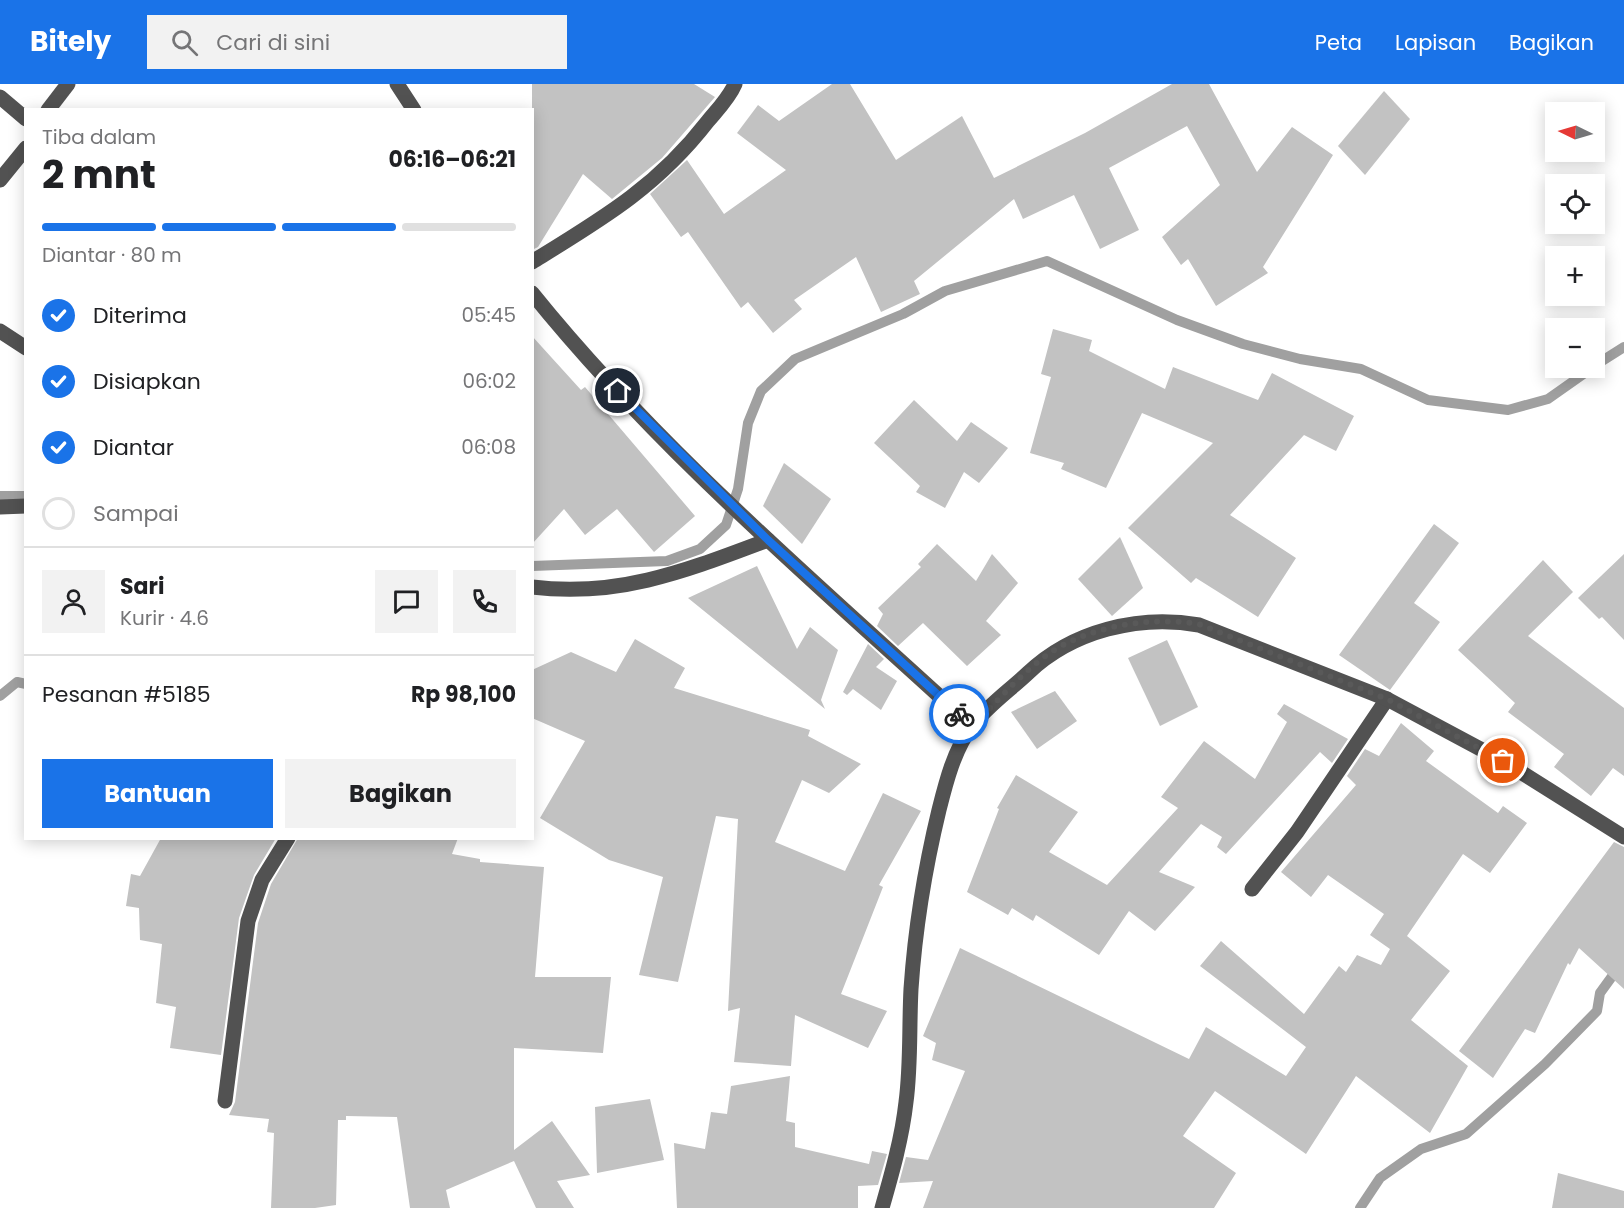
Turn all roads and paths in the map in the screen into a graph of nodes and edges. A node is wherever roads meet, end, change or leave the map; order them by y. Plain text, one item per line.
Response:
1 (68, 84) edge
2 (397, 84) edge
3 (735, 84) edge
4 (0, 97) edge
5 (50, 108) edge
6 (413, 108) edge
7 (24, 117) edge
8 (24, 150) edge
9 (0, 180) edge
10 (534, 261) edge
11 (534, 295) edge
12 (0, 331) edge
13 (24, 347) edge
14 (24, 506) edge
15 (0, 507) edge
16 (768, 540) junction
17 (534, 587) edge
18 (1387, 699) junction
19 (972, 726) junction
20 (1624, 837) edge
21 (287, 840) edge
22 (1252, 889) dead end
23 (225, 1101) dead end
24 (882, 1208) edge

1 - 5 street
2 - 6 street
3 - 10 street
4 - 7 street
8 - 9 street
11 - 16 street
12 - 13 street
14 - 15 street
16 - 17 street
16 - 19 street
18 - 19 street
18 - 20 street
18 - 22 street
19 - 24 street
21 - 23 street

